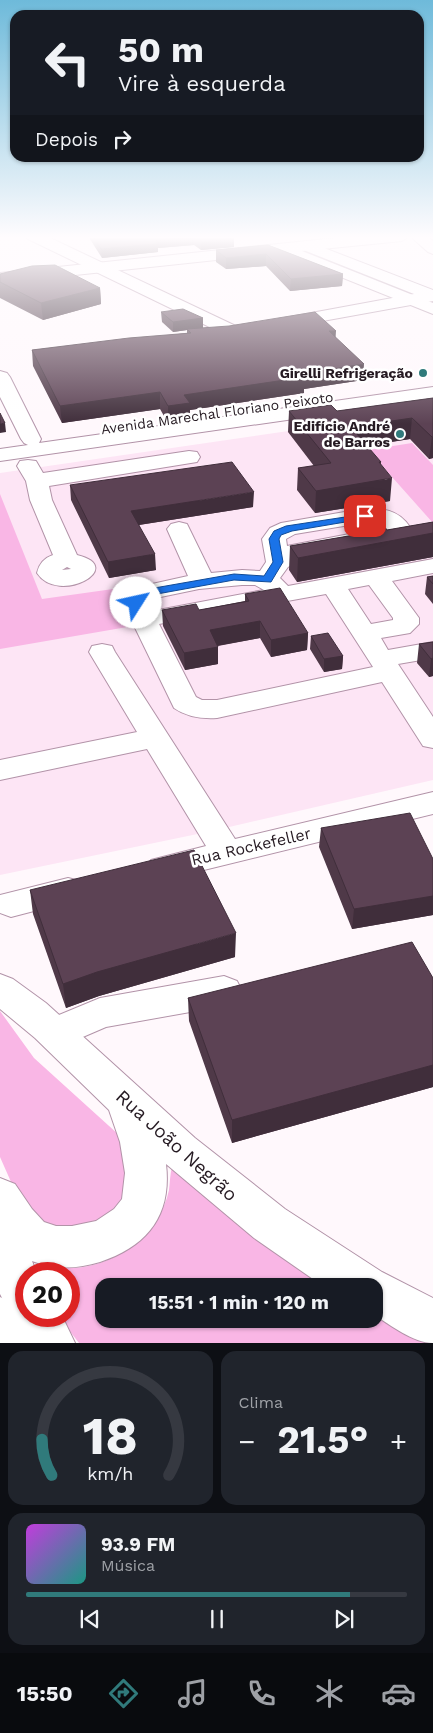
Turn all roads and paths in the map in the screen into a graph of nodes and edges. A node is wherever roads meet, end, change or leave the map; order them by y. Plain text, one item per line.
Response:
1 (164, 299) edge
2 (407, 299) edge
3 (422, 299) edge
4 (412, 301) junction
5 (433, 309) edge
6 (271, 325) edge
7 (253, 329) edge
8 (234, 332) junction
9 (205, 335) edge
10 (0, 377) edge
11 (433, 382) edge
12 (433, 393) edge
13 (433, 405) edge
14 (31, 439) junction
15 (0, 443) edge
16 (189, 457) dead end
17 (1, 462) edge
18 (35, 481) junction
19 (178, 529) dead end
20 (67, 560) dead end
21 (433, 566) edge
22 (376, 577) junction
23 (276, 578) junction
24 (203, 583) junction
25 (332, 584) junction
26 (146, 620) junction
27 (364, 633) junction
28 (433, 650) edge
29 (102, 652) dead end
30 (385, 666) junction
31 (428, 725) edge
32 (154, 738) junction
33 (0, 770) edge
34 (433, 803) edge
35 (227, 852) junction
36 (133, 875) edge
37 (96, 884) edge
38 (11, 904) dead end
39 (0, 989) edge
40 (231, 990) edge
41 (55, 1033) junction
42 (124, 1099) junction
43 (0, 1198) edge
44 (0, 1229) edge
45 (15, 1276) edge
46 (350, 1278) edge
47 (383, 1296) edge
48 (0, 1320) edge
49 (431, 1321) edge
50 (42, 1327) edge
51 (29, 1343) edge
52 (52, 1343) edge

1 - 8 street
2 - 4 street
3 - 4 street
4 - 5 street
4 - 6 street
7 - 8 street
8 - 9 street
10 - 14 street
11 - 14 street, Avenida Marechal Floriano Peixoto
12 - 17 street
13 - 18 street, Avenida Marechal Floriano Peixoto
14 - 15 street, Avenida Marechal Floriano Peixoto
16 - 18 street
17 - 18 street, Avenida Marechal Floriano Peixoto
17 - 18 street
18 - 20 street
19 - 24 street
21 - 22 street
22 - 25 street
22 - 27 street
23 - 24 street
23 - 25 street
23 - 26 street
24 - 26 street
25 - 27 street
26 - 30 street
27 - 30 street
28 - 30 street
29 - 32 street
30 - 31 street
32 - 33 street
32 - 35 street
34 - 35 street, Rua Rockefeller
35 - 36 street, Rua Rockefeller
37 - 38 street
39 - 41 street, Rua João Negrão
40 - 41 street
41 - 42 street, Rua João Negrão
42 - 43 street
42 - 46 street, Rua João Negrão
44 - 45 street
47 - 49 street
48 - 51 street
50 - 52 street

